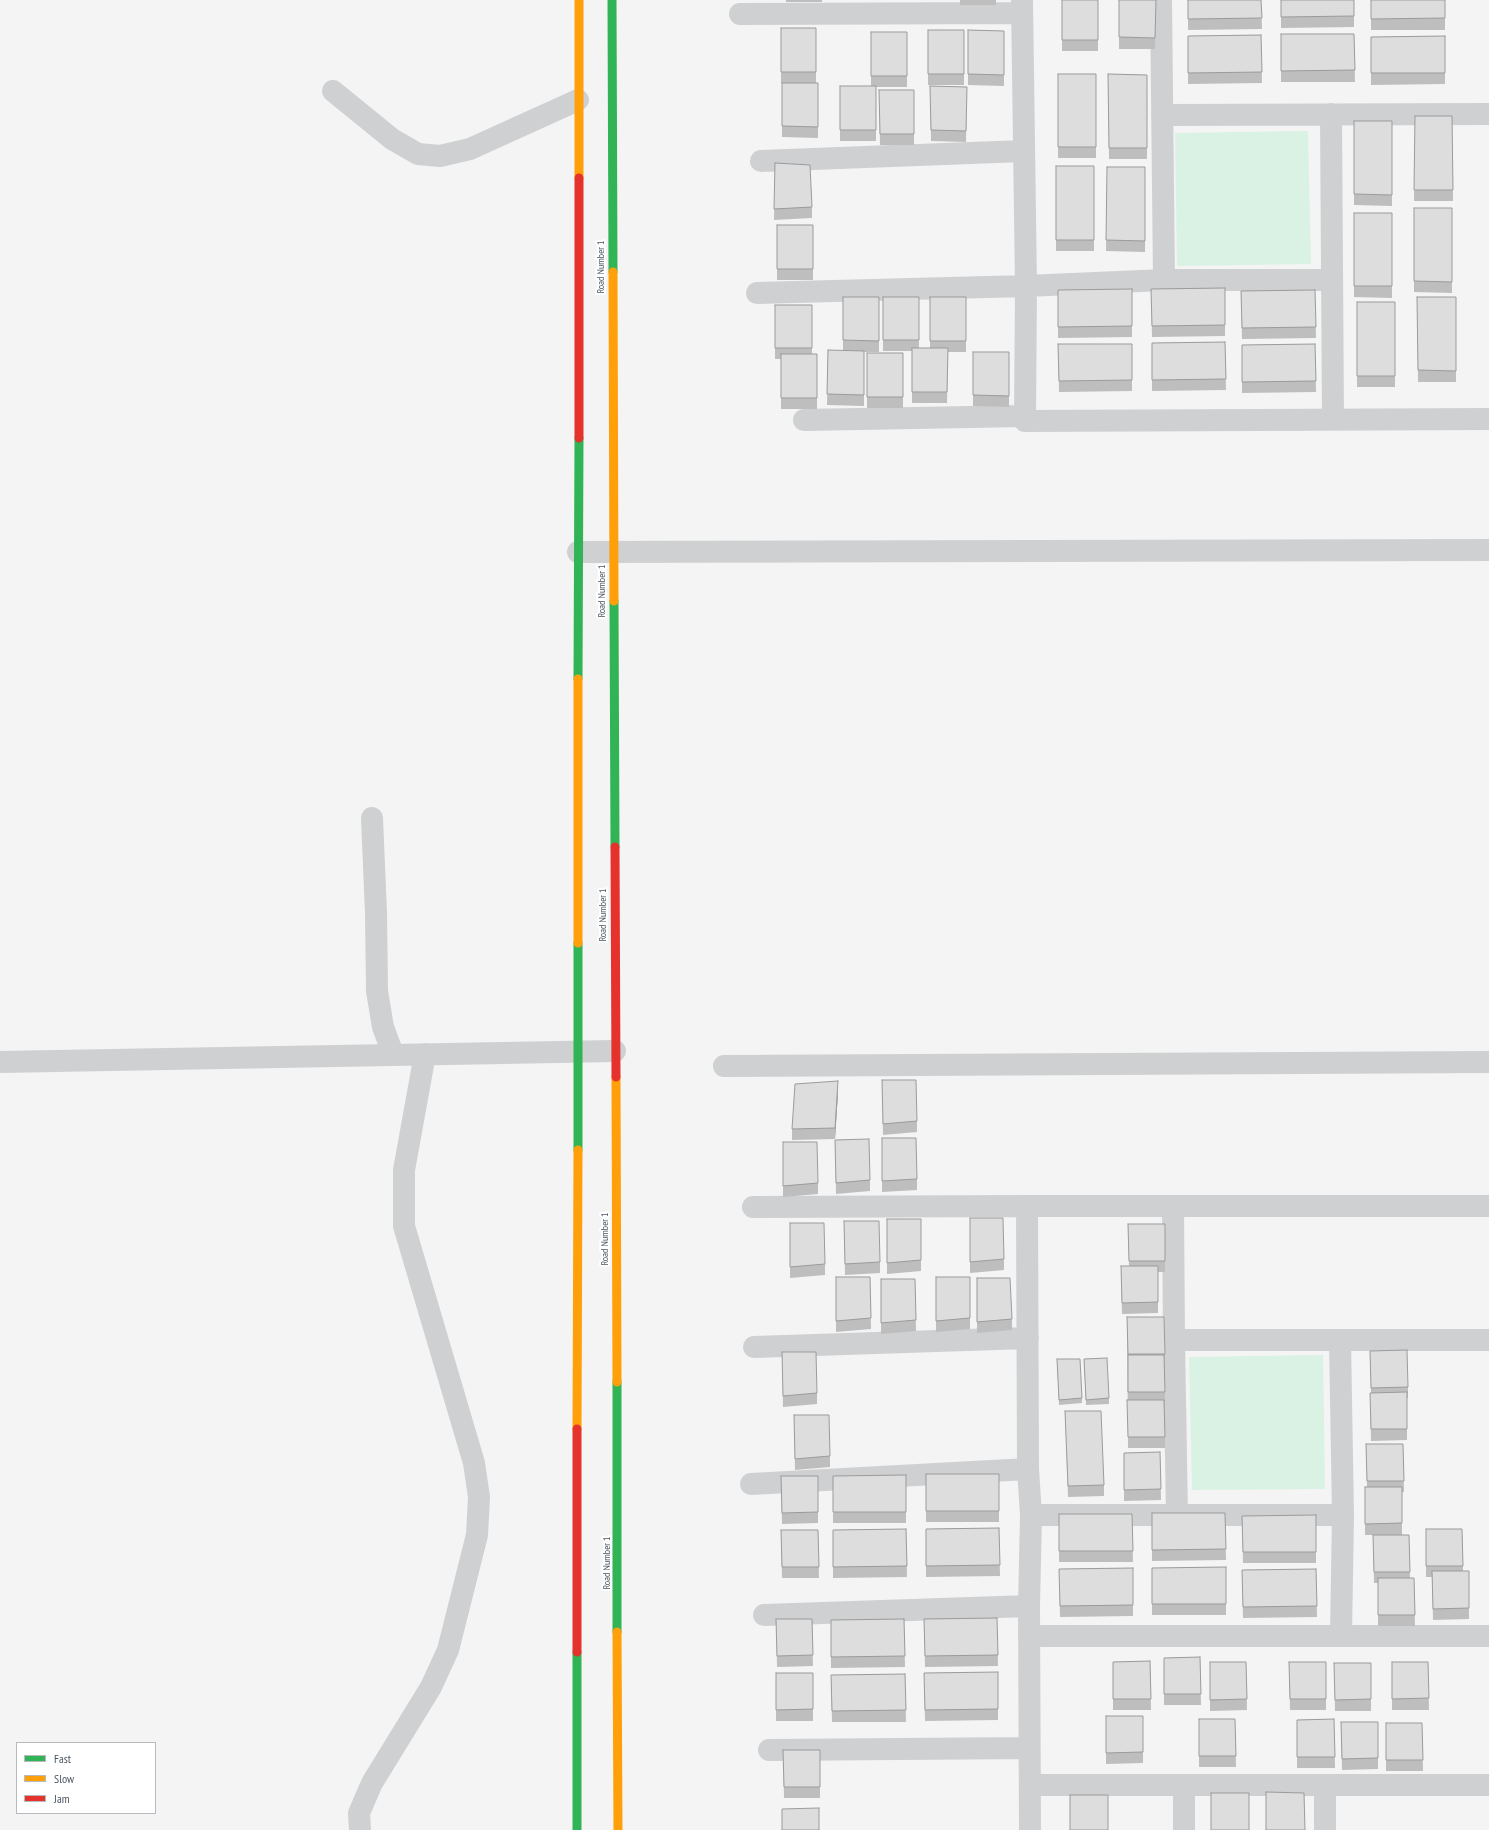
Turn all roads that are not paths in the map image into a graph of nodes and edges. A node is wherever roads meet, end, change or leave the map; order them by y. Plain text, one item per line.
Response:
1 (579, 0) edge
2 (612, 0) edge
3 (1161, 0) edge
4 (1022, 7) edge
5 (740, 14) dead end
6 (333, 91) dead end
7 (578, 100) junction
8 (1331, 114) junction
9 (1489, 114) edge
10 (1162, 115) junction
11 (1023, 151) junction
12 (761, 160) dead end
13 (1164, 280) junction
14 (1332, 280) junction
15 (1026, 286) junction
16 (757, 293) dead end
17 (1025, 416) junction
18 (1333, 419) junction
19 (1489, 419) edge
20 (804, 420) dead end
21 (1489, 550) edge
22 (612, 551) junction
23 (578, 552) junction
24 (372, 818) dead end
25 (577, 1051) junction
26 (615, 1051) junction
27 (393, 1054) junction
28 (425, 1054) junction
29 (0, 1062) edge
30 (1489, 1062) edge
31 (724, 1066) dead end
32 (1027, 1206) junction
33 (1173, 1206) junction
34 (1489, 1206) edge
35 (753, 1207) dead end
36 (1028, 1338) junction
37 (1174, 1340) junction
38 (1340, 1340) junction
39 (1489, 1340) edge
40 (754, 1347) dead end
41 (1028, 1469) junction
42 (752, 1484) dead end
43 (1031, 1515) junction
44 (1343, 1515) junction
45 (1178, 1516) junction
46 (1029, 1606) junction
47 (764, 1615) dead end
48 (1029, 1636) junction
49 (1341, 1636) junction
50 (1489, 1636) edge
51 (1029, 1748) junction
52 (770, 1750) dead end
53 (1030, 1785) junction
54 (1184, 1785) junction
55 (1325, 1785) junction
56 (1489, 1785) edge
57 (360, 1830) edge
58 (577, 1830) edge
59 (618, 1830) edge
60 (1030, 1830) edge
61 (1184, 1830) edge
62 (1326, 1830) edge

1 - 7 street
2 - 22 street, Road Number 1
3 - 10 street
4 - 5 street
4 - 11 street
6 - 7 street
7 - 23 street
8 - 9 street
8 - 10 street
8 - 14 street
10 - 13 street
11 - 12 street
11 - 15 street
13 - 14 street
13 - 15 street
14 - 18 street
15 - 16 street
15 - 17 street
17 - 18 street
17 - 20 street
18 - 19 street
21 - 22 street
22 - 23 street
22 - 26 street, Road Number 1
23 - 25 street
24 - 27 street
25 - 26 street
25 - 28 street
25 - 58 street
26 - 59 street, Road Number 1
27 - 28 street
27 - 29 street
28 - 57 street
30 - 31 street
32 - 33 street
32 - 35 street
32 - 36 street
33 - 34 street
33 - 37 street
36 - 40 street
36 - 41 street
37 - 38 street
37 - 45 street
38 - 39 street
38 - 44 street
41 - 42 street
41 - 43 street
43 - 45 street
43 - 46 street
44 - 45 street
44 - 49 street
46 - 47 street
46 - 48 street
48 - 49 street
48 - 51 street
49 - 50 street
51 - 52 street
51 - 53 street
53 - 54 street
53 - 60 street
54 - 55 street
54 - 61 street
55 - 56 street
55 - 62 street

